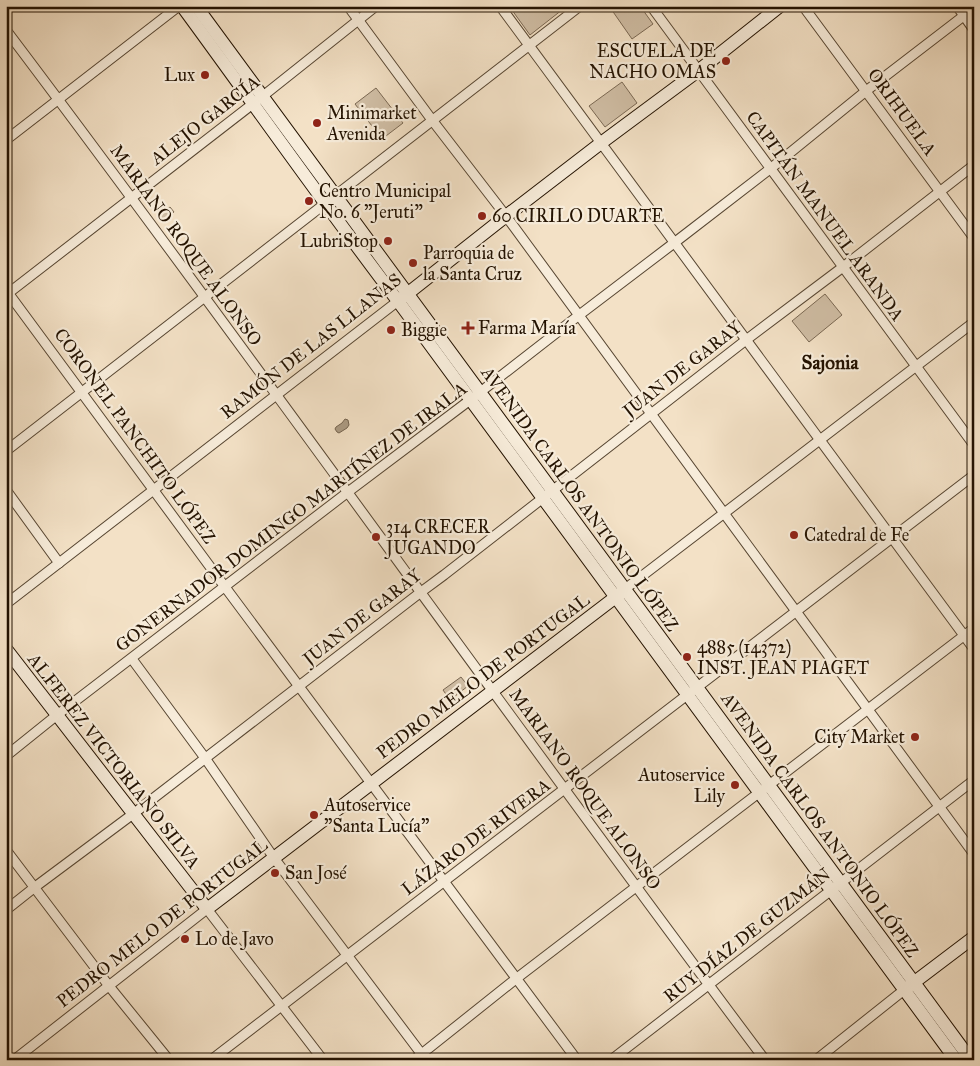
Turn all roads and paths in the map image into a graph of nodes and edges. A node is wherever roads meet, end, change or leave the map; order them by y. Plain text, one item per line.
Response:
1 (180, 6) edge
2 (196, 6) edge
3 (348, 6) edge
4 (376, 6) edge
5 (500, 6) edge
6 (580, 6) edge
7 (651, 6) edge
8 (780, 6) edge
9 (804, 6) edge
10 (957, 6) edge
11 (974, 8) edge
12 (963, 15) junction
13 (358, 20) junction
14 (6, 30) edge
15 (974, 30) edge
16 (529, 46) junction
17 (698, 71) junction
18 (866, 91) junction
19 (59, 100) junction
20 (258, 100) junction
21 (432, 120) junction
22 (6, 140) edge
23 (601, 143) junction
24 (974, 165) edge
25 (770, 169) junction
26 (940, 191) junction
27 (336, 196) junction
28 (131, 198) junction
29 (325, 204) junction
30 (506, 216) junction
31 (974, 238) edge
32 (674, 243) junction
33 (843, 268) junction
34 (7, 293) edge
35 (403, 297) junction
36 (204, 298) junction
37 (578, 316) junction
38 (974, 322) edge
39 (746, 340) junction
40 (916, 367) junction
41 (82, 392) junction
42 (276, 395) junction
43 (475, 396) junction
44 (651, 414) junction
45 (820, 440) junction
46 (974, 445) edge
47 (6, 451) edge
48 (974, 475) edge
49 (6, 490) edge
50 (154, 490) junction
51 (348, 492) junction
52 (548, 494) junction
53 (724, 514) junction
54 (892, 538) junction
55 (59, 563) junction
56 (225, 587) junction
57 (421, 592) junction
58 (621, 593) junction
59 (6, 604) edge
60 (796, 612) junction
61 (974, 628) edge
62 (964, 636) junction
63 (6, 649) edge
64 (974, 650) edge
65 (132, 658) junction
66 (299, 686) junction
67 (492, 691) junction
68 (693, 691) junction
69 (868, 710) junction
70 (56, 715) junction
71 (6, 756) edge
72 (205, 758) junction
73 (974, 780) edge
74 (372, 783) junction
75 (565, 789) junction
76 (764, 789) junction
77 (939, 807) junction
78 (133, 814) junction
79 (6, 850) edge
80 (974, 854) edge
81 (274, 858) junction
82 (445, 881) junction
83 (836, 886) junction
84 (35, 887) junction
85 (636, 887) junction
86 (207, 909) junction
87 (6, 910) edge
88 (974, 937) edge
89 (347, 956) junction
90 (517, 978) junction
91 (709, 985) junction
92 (109, 986) junction
93 (910, 987) junction
94 (282, 1006) junction
95 (424, 1057) edge
96 (14, 1060) edge
97 (169, 1060) edge
98 (211, 1060) edge
99 (323, 1060) edge
100 (414, 1060) edge
101 (577, 1060) edge
102 (611, 1060) edge
103 (765, 1060) edge
104 (816, 1060) edge
105 (956, 1060) edge
106 (972, 1060) edge

1 - 19 street
1 - 20 main road, AVENIDA CARLOS ANTONIO LÓPEZ
2 - 20 main road, AVENIDA CARLOS ANTONIO LÓPEZ
3 - 13 street
4 - 13 street, ALEJO GARCÍA
5 - 16 street
6 - 16 street
7 - 17 street, CAPITÁN MANUEL ARANDA
8 - 17 main road, RAMÓN DE LAS LLANAS
9 - 18 street, ORIHUELA
10 - 12 street
11 - 12 street, GONERNADOR DOMINGO MARTÍNEZ DE IRALA
12 - 15 street
12 - 18 street, GONERNADOR DOMINGO MARTÍNEZ DE IRALA
13 - 20 street, ALEJO GARCÍA
13 - 21 street
14 - 19 street, MARIANO ROQUE ALONSO
16 - 21 street
16 - 23 street
17 - 23 main road, RAMÓN DE LAS LLANAS
17 - 25 street, CAPITÁN MANUEL ARANDA
18 - 25 street, GONERNADOR DOMINGO MARTÍNEZ DE IRALA
18 - 26 street, ORIHUELA
19 - 22 street
19 - 28 street, MARIANO ROQUE ALONSO
20 - 27 main road, AVENIDA CARLOS ANTONIO LÓPEZ
20 - 28 street, ALEJO GARCÍA
20 - 29 main road, AVENIDA CARLOS ANTONIO LÓPEZ
21 - 27 street
21 - 30 street
23 - 30 main road, RAMÓN DE LAS LLANAS
23 - 32 street
24 - 26 street, JUAN DE GARAY
25 - 32 street, GONERNADOR DOMINGO MARTÍNEZ DE IRALA
25 - 33 street, CAPITÁN MANUEL ARANDA
26 - 31 street, ORIHUELA
26 - 33 street, JUAN DE GARAY
27 - 29 street
27 - 35 main road, AVENIDA CARLOS ANTONIO LÓPEZ
28 - 34 street, ALEJO GARCÍA
28 - 36 street, MARIANO ROQUE ALONSO
29 - 35 main road, AVENIDA CARLOS ANTONIO LÓPEZ
29 - 36 street
30 - 35 main road, RAMÓN DE LAS LLANAS
30 - 37 street
32 - 37 street, GONERNADOR DOMINGO MARTÍNEZ DE IRALA
32 - 39 street
33 - 39 street, JUAN DE GARAY
33 - 40 street, CAPITÁN MANUEL ARANDA
34 - 41 street, CORONEL PANCHITO LÓPEZ
35 - 42 street, RAMÓN DE LAS LLANAS
35 - 43 main road, AVENIDA CARLOS ANTONIO LÓPEZ
36 - 41 street
36 - 42 street, MARIANO ROQUE ALONSO
37 - 43 street, GONERNADOR DOMINGO MARTÍNEZ DE IRALA
37 - 44 street
38 - 40 street, PEDRO MELO DE PORTUGAL
39 - 44 street, JUAN DE GARAY
39 - 45 street
40 - 45 street, PEDRO MELO DE PORTUGAL
40 - 46 street, CAPITÁN MANUEL ARANDA
41 - 47 street
41 - 50 street, CORONEL PANCHITO LÓPEZ
42 - 50 street, RAMÓN DE LAS LLANAS
42 - 51 street, MARIANO ROQUE ALONSO
43 - 51 street, GONERNADOR DOMINGO MARTÍNEZ DE IRALA
43 - 52 main road, AVENIDA CARLOS ANTONIO LÓPEZ
44 - 52 street, JUAN DE GARAY
44 - 53 street
45 - 53 street, PEDRO MELO DE PORTUGAL
45 - 54 street
48 - 54 street, LÁZARO DE RIVERA
49 - 55 street
50 - 55 street, RAMÓN DE LAS LLANAS
50 - 56 street, CORONEL PANCHITO LÓPEZ
51 - 56 street, GONERNADOR DOMINGO MARTÍNEZ DE IRALA
51 - 57 street, MARIANO ROQUE ALONSO
52 - 57 street, JUAN DE GARAY
52 - 58 main road, AVENIDA CARLOS ANTONIO LÓPEZ
53 - 58 street, PEDRO MELO DE PORTUGAL
53 - 60 street
54 - 60 street, LÁZARO DE RIVERA
54 - 62 street
55 - 59 street, RAMÓN DE LAS LLANAS
56 - 65 street, GONERNADOR DOMINGO MARTÍNEZ DE IRALA
56 - 66 street, CORONEL PANCHITO LÓPEZ
57 - 66 street, JUAN DE GARAY
57 - 67 street, MARIANO ROQUE ALONSO
58 - 67 main road, PEDRO MELO DE PORTUGAL
58 - 68 main road, AVENIDA CARLOS ANTONIO LÓPEZ
60 - 68 street, LÁZARO DE RIVERA
60 - 69 street
61 - 62 street
62 - 64 street
62 - 69 street
63 - 70 main road, ALFEREZ VICTORIANO SILVA
65 - 70 street, GONERNADOR DOMINGO MARTÍNEZ DE IRALA
65 - 72 street
66 - 72 street, JUAN DE GARAY
66 - 74 street, CORONEL PANCHITO LÓPEZ
67 - 74 main road, PEDRO MELO DE PORTUGAL
67 - 75 street, MARIANO ROQUE ALONSO
68 - 75 street, LÁZARO DE RIVERA
68 - 76 main road, AVENIDA CARLOS ANTONIO LÓPEZ
69 - 76 street
69 - 77 street
70 - 71 street, GONERNADOR DOMINGO MARTÍNEZ DE IRALA
70 - 78 main road, ALFEREZ VICTORIANO SILVA
72 - 78 street, JUAN DE GARAY
72 - 81 street
73 - 77 street, RUY DÍAZ DE GUZMÁN
74 - 81 main road, PEDRO MELO DE PORTUGAL
74 - 82 street, CORONEL PANCHITO LÓPEZ
75 - 82 street, LÁZARO DE RIVERA
75 - 85 street, MARIANO ROQUE ALONSO
76 - 83 main road, AVENIDA CARLOS ANTONIO LÓPEZ
76 - 85 street
77 - 80 street
77 - 83 street, RUY DÍAZ DE GUZMÁN
78 - 84 street, JUAN DE GARAY
78 - 86 main road, ALFEREZ VICTORIANO SILVA
79 - 84 street
81 - 86 main road, PEDRO MELO DE PORTUGAL
81 - 89 street
82 - 89 street, LÁZARO DE RIVERA
82 - 90 street, CORONEL PANCHITO LÓPEZ
83 - 91 street, RUY DÍAZ DE GUZMÁN
83 - 93 main road, AVENIDA CARLOS ANTONIO LÓPEZ
84 - 87 street, JUAN DE GARAY
84 - 92 street
85 - 90 street
85 - 91 street, MARIANO ROQUE ALONSO
86 - 92 street, PEDRO MELO DE PORTUGAL
86 - 94 street, ALFEREZ VICTORIANO SILVA
88 - 93 main road
89 - 94 street, LÁZARO DE RIVERA
89 - 95 street
90 - 95 street
90 - 101 street, CORONEL PANCHITO LÓPEZ
91 - 102 street, RUY DÍAZ DE GUZMÁN
91 - 103 street, MARIANO ROQUE ALONSO
92 - 96 street, PEDRO MELO DE PORTUGAL
92 - 97 street
93 - 104 street
93 - 105 main road, AVENIDA CARLOS ANTONIO LÓPEZ
93 - 106 main road, AVENIDA CARLOS ANTONIO LÓPEZ
94 - 98 street, LÁZARO DE RIVERA
94 - 99 street, ALFEREZ VICTORIANO SILVA
95 - 100 street

